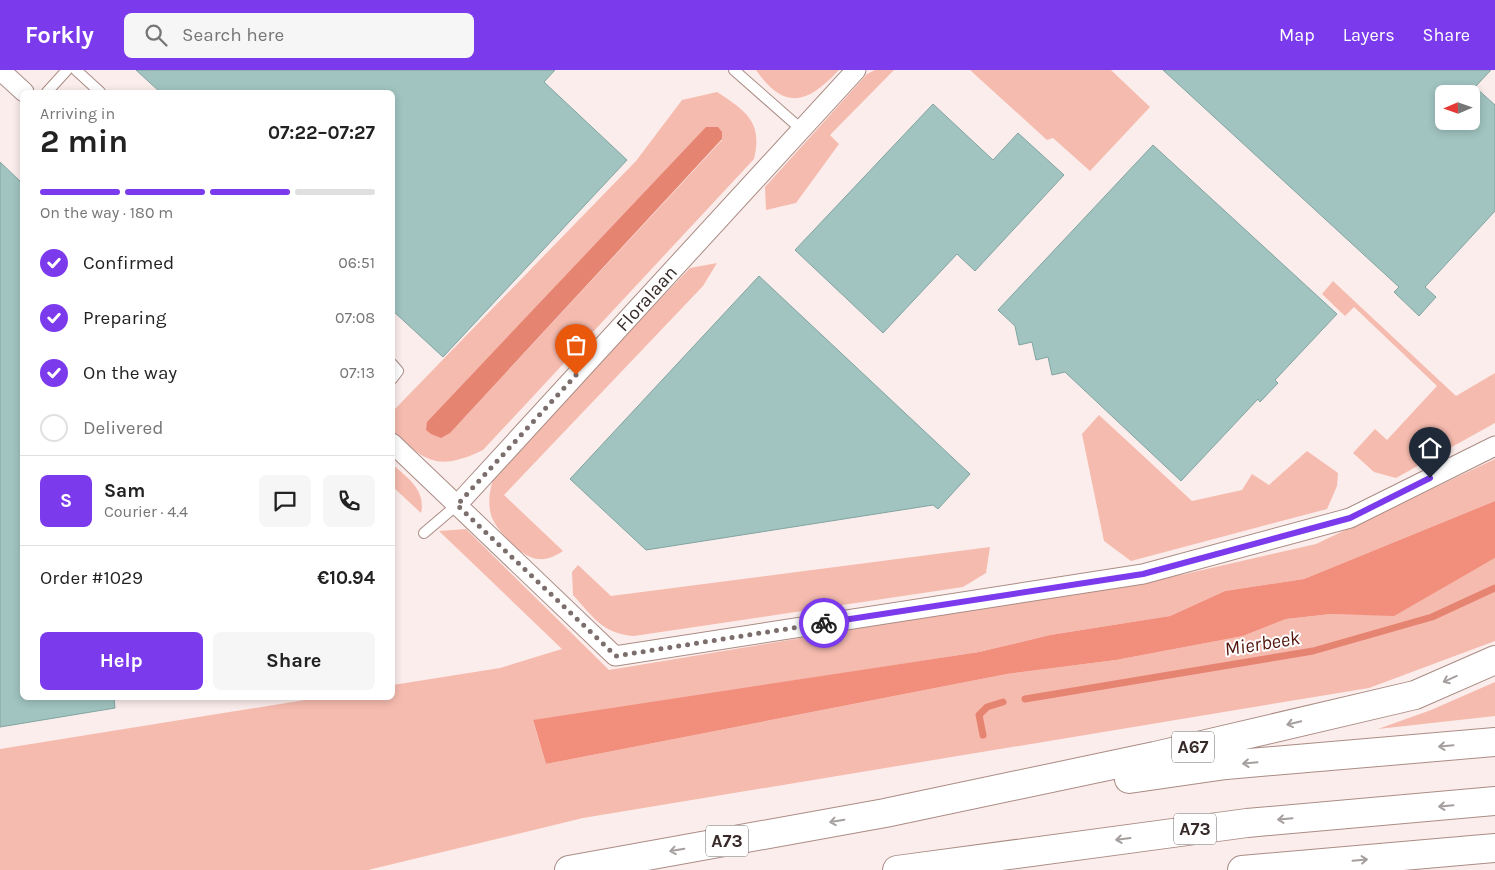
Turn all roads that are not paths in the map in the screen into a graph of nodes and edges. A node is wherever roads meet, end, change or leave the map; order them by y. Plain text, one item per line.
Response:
1 (0, 70) edge
2 (67, 70) edge
3 (76, 70) edge
4 (734, 70) edge
5 (856, 70) edge
6 (22, 90) edge
7 (49, 90) edge
8 (98, 90) edge
9 (801, 128) junction
10 (395, 446) edge
11 (1495, 446) edge
12 (457, 505) junction
13 (424, 533) dead end
14 (1495, 660) edge
15 (1495, 742) edge
16 (1495, 802) edge
17 (885, 813) junction
18 (1495, 848) edge
19 (569, 870) edge
20 (897, 870) edge
21 (1242, 870) edge

1 - 6 street
2 - 7 lane
3 - 8 lane
4 - 9 lane
5 - 9 street, Floralaan
9 - 12 street, Floralaan
10 - 12 street
11 - 12 street
12 - 13 lane
14 -> 17 highway, A67
15 -> 17 highway, A73
16 -> 20 highway, A73
17 -> 19 highway, A73
21 -> 18 highway

